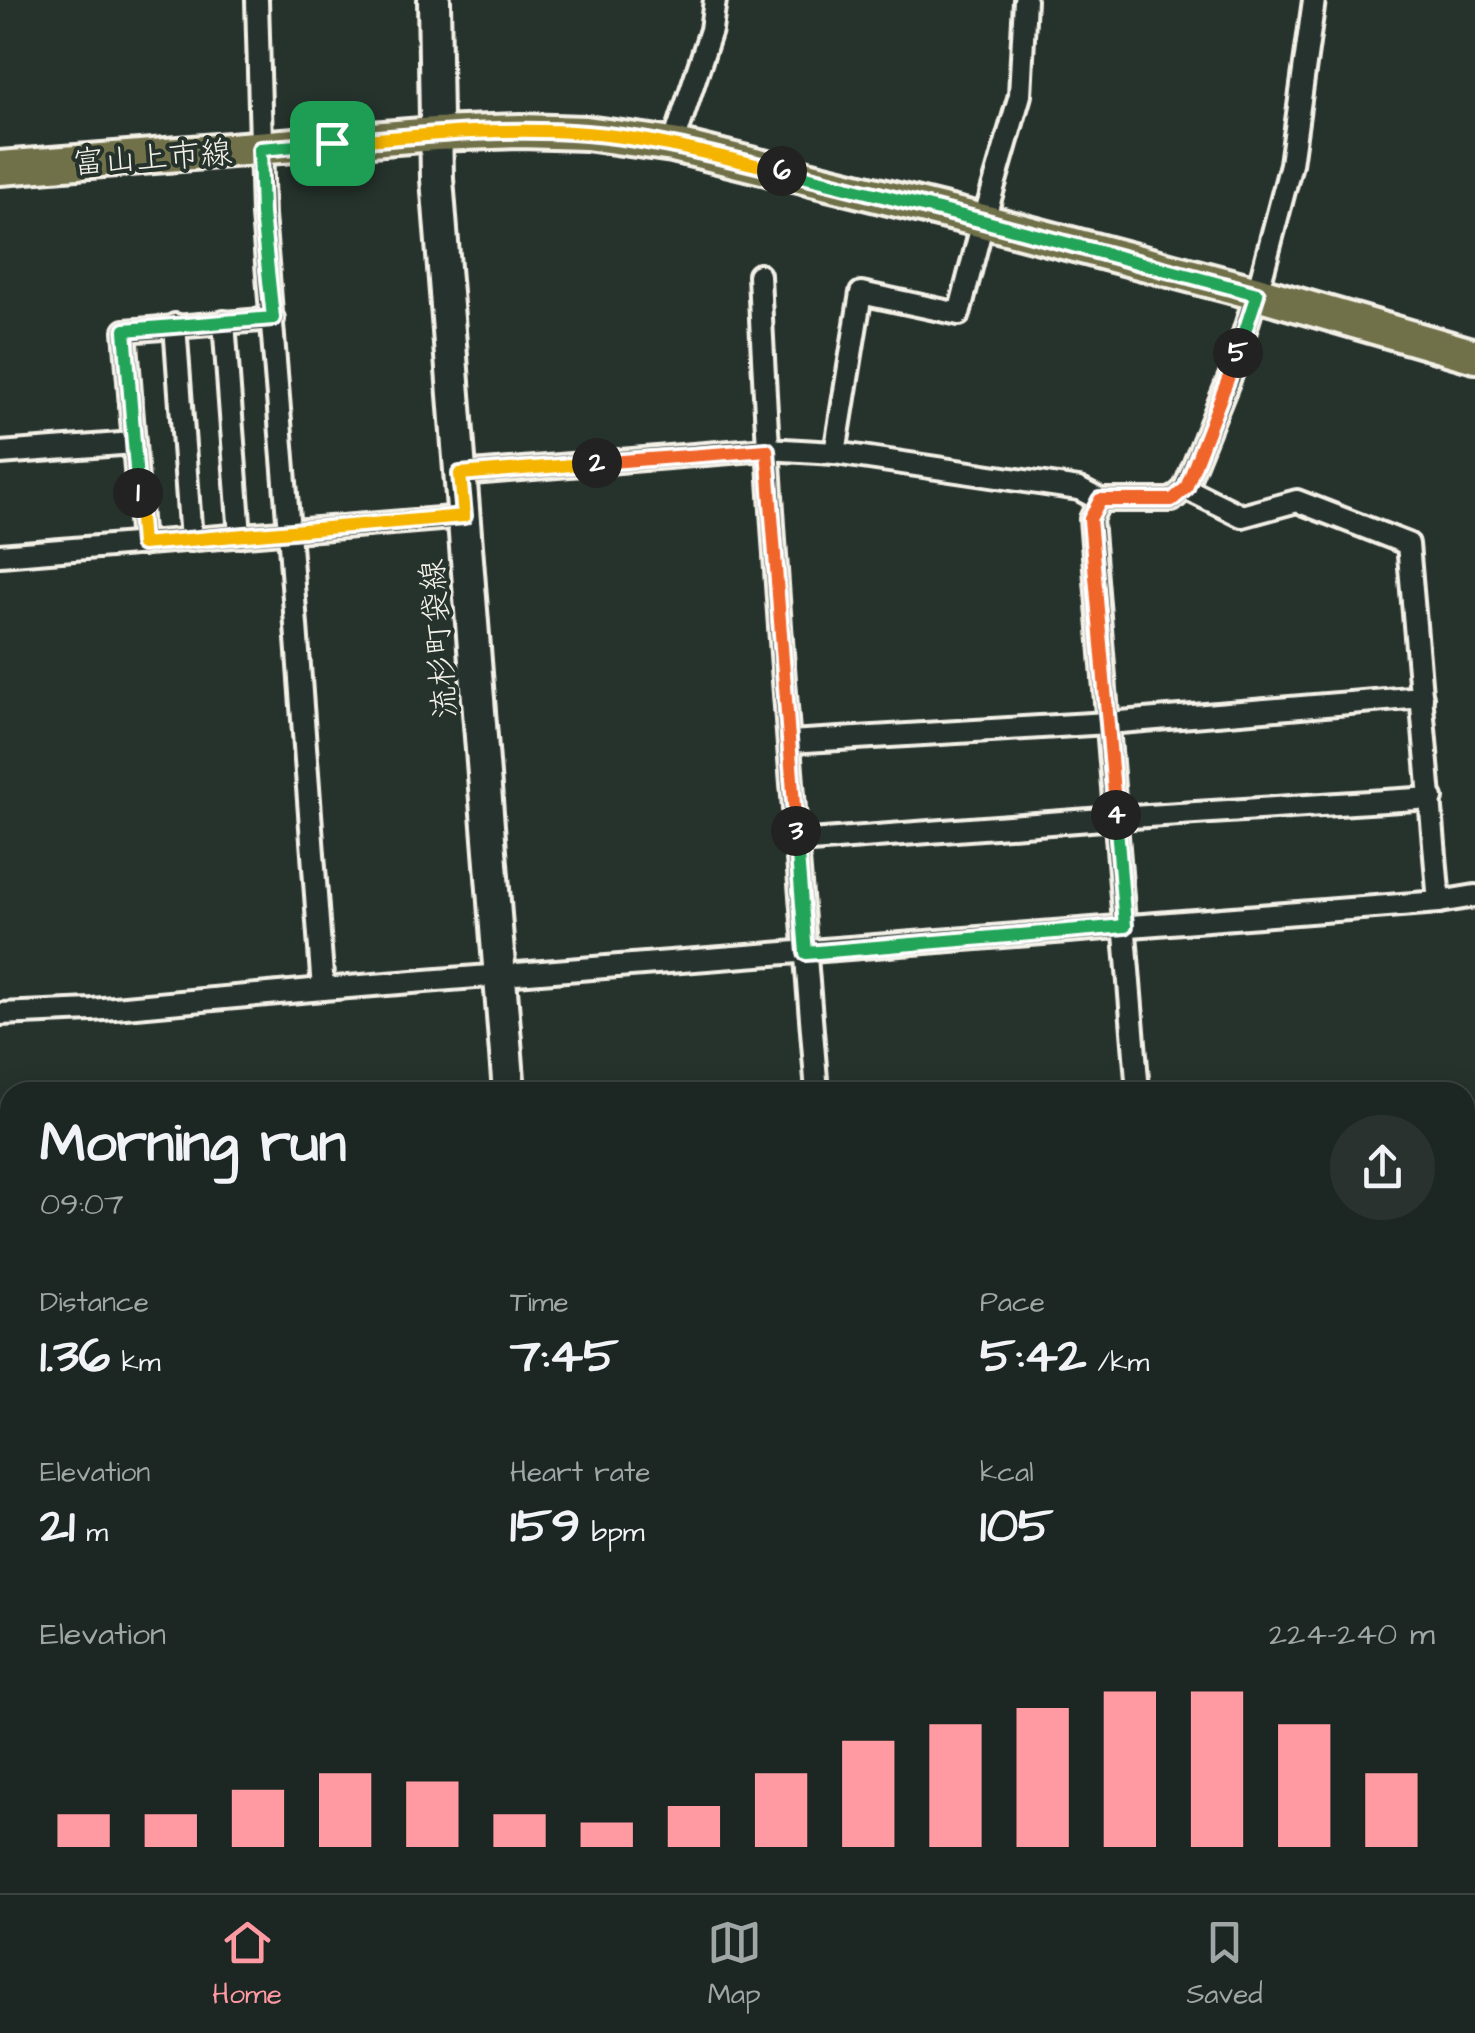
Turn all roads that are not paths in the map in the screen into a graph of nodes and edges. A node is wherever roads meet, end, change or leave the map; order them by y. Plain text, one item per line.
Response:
1 (257, 0) edge
2 (434, 0) edge
3 (715, 0) edge
4 (1025, 0) edge
5 (1314, 0) edge
6 (435, 134) junction
7 (673, 146) junction
8 (260, 149) junction
9 (0, 168) edge
10 (983, 221) junction
11 (759, 275) dead end
12 (1257, 294) junction
13 (273, 318) junction
14 (224, 322) junction
15 (175, 325) junction
16 (1475, 356) edge
17 (134, 443) junction
18 (767, 450) junction
19 (836, 453) junction
20 (0, 454) edge
21 (460, 474) junction
22 (1186, 488) junction
23 (1100, 500) junction
24 (464, 516) junction
25 (290, 531) junction
26 (240, 536) junction
27 (190, 540) junction
28 (142, 544) junction
29 (0, 555) edge
30 (1422, 698) junction
31 (1108, 723) junction
32 (790, 742) junction
33 (1432, 798) junction
34 (1116, 818) junction
35 (797, 842) junction
36 (1475, 896) edge
37 (1439, 902) junction
38 (1125, 926) junction
39 (806, 953) junction
40 (500, 975) junction
41 (323, 988) junction
42 (0, 1014) edge
43 (508, 1082) edge
44 (816, 1082) edge
45 (1137, 1082) edge

1 - 8 street
2 - 6 main road, 流杉町袋線
3 - 7 street
4 - 10 street
5 - 12 street
6 - 7 main road, 富山上市線
6 - 8 main road, 富山上市線
6 - 21 main road, 流杉町袋線
7 - 10 main road, 富山上市線
8 - 9 main road, 富山上市線
8 - 13 street
10 - 12 main road, 富山上市線
10 - 19 street
11 - 18 street
12 - 16 main road, 富山上市線
12 - 22 street
13 - 14 street
13 - 25 street
14 - 15 street
14 - 26 street
15 - 17 street
15 - 27 street
17 - 20 street
17 - 28 street
18 - 19 street
18 - 21 street
18 - 32 street
19 - 23 street
21 - 24 main road, 流杉町袋線
22 - 23 street
22 - 30 street
23 - 31 street
24 - 25 street
24 - 40 main road, 流杉町袋線
25 - 26 street
25 - 41 street
26 - 27 street
27 - 28 street
28 - 29 street
30 - 31 street
30 - 33 street
31 - 32 street
31 - 34 street
32 - 35 street
33 - 34 street
33 - 37 street
34 - 35 street
34 - 38 street
35 - 39 street
36 - 37 street
37 - 38 street
38 - 39 street
38 - 45 street
39 - 40 street
39 - 44 street
40 - 41 street
40 - 43 main road, 流杉町袋線
41 - 42 street

